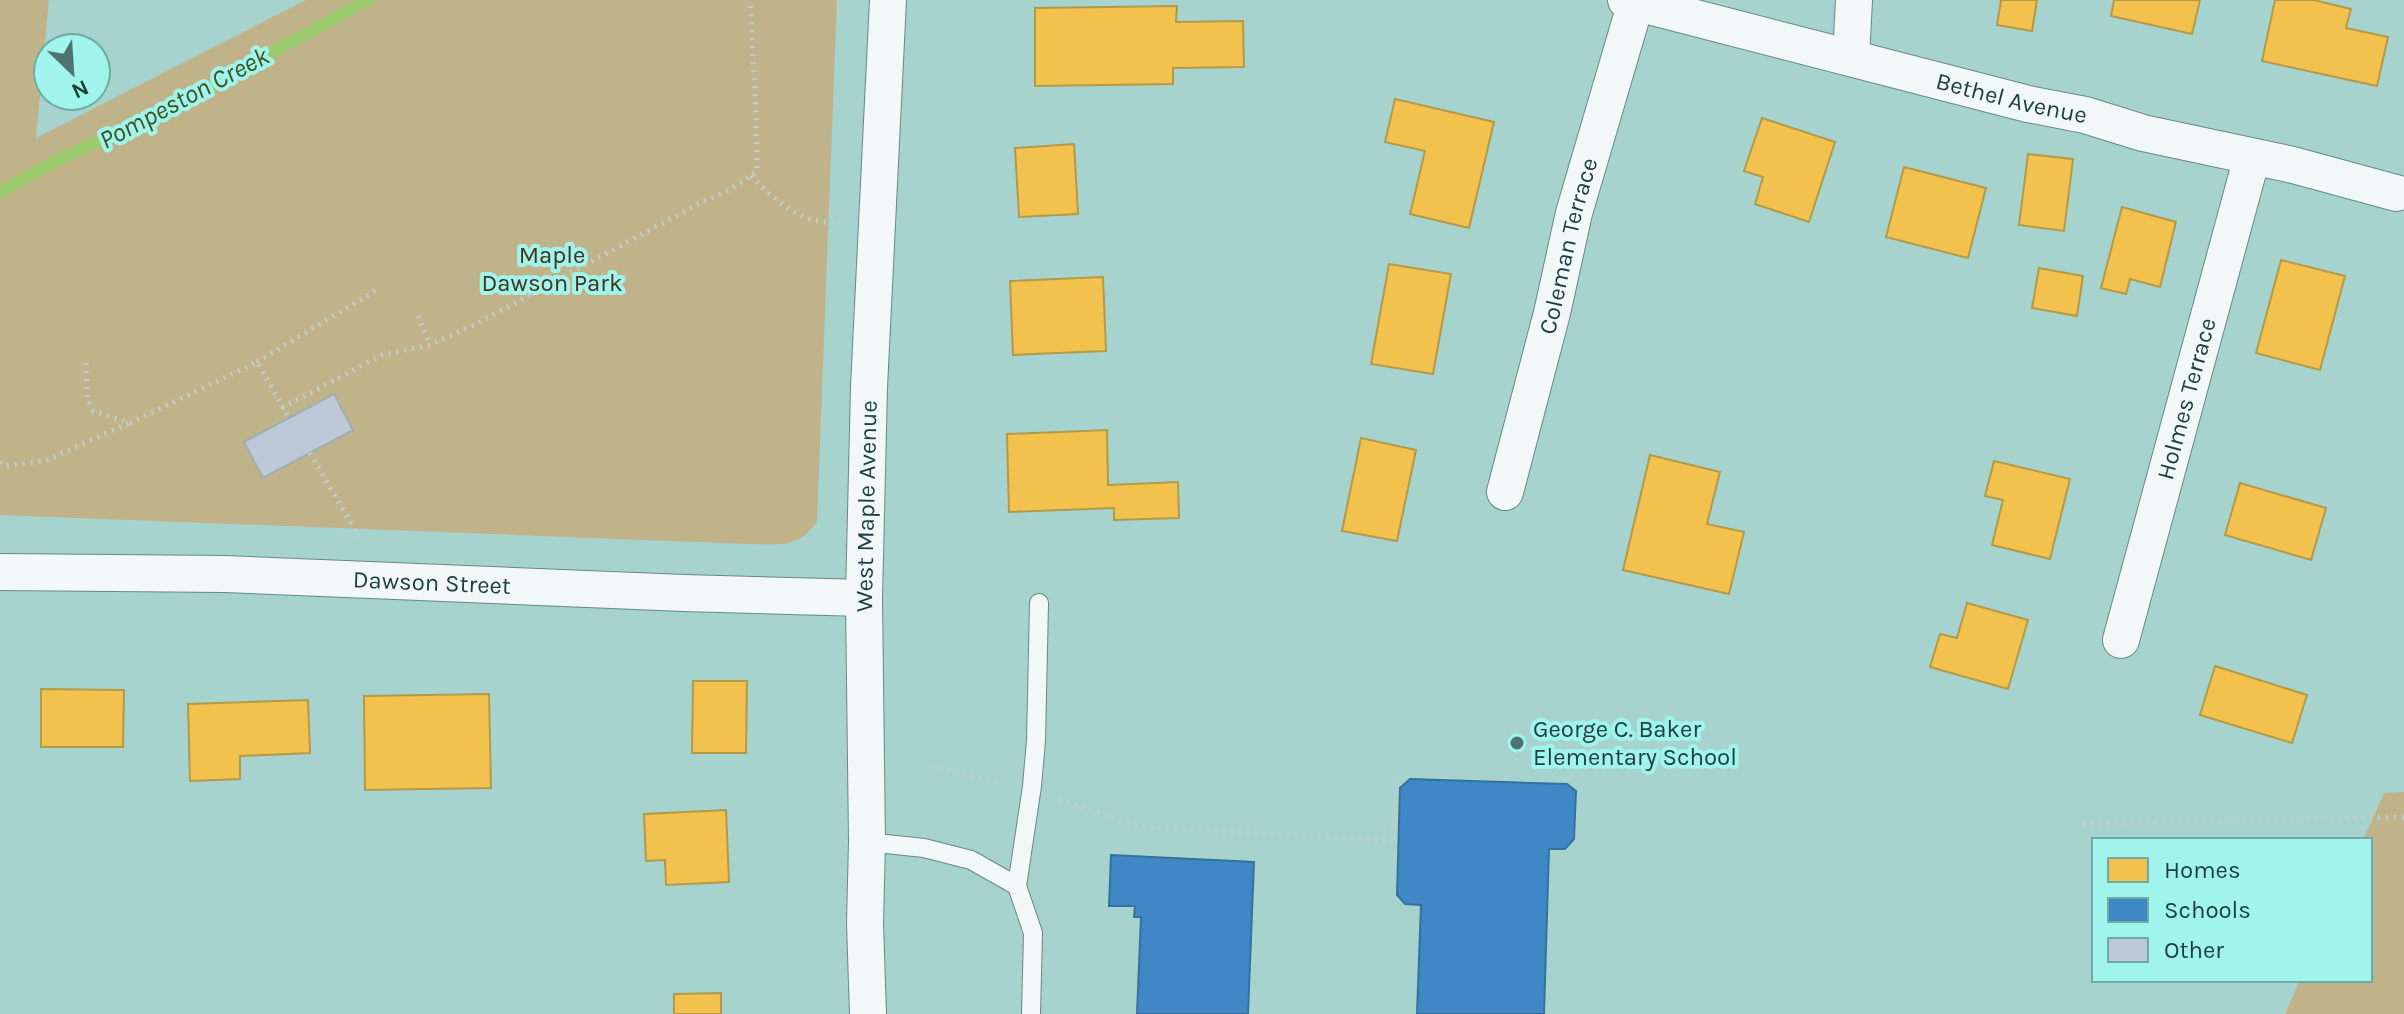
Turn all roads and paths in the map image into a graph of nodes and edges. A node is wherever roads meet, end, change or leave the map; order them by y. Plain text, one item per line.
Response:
1 (750, 0) edge
2 (888, 0) edge
3 (1854, 0) edge
4 (1631, 1) edge
5 (1851, 57) junction
6 (2252, 157) junction
7 (751, 176) junction
8 (2396, 193) dead end
9 (838, 223) dead end
10 (378, 289) dead end
11 (418, 316) dead end
12 (430, 345) junction
13 (257, 362) junction
14 (86, 363) dead end
15 (282, 408) junction
16 (289, 418) dead end
17 (130, 423) junction
18 (310, 453) dead end
19 (0, 462) edge
20 (1505, 492) dead end
21 (357, 534) dead end
22 (0, 572) edge
23 (864, 598) junction
24 (1039, 603) dead end
25 (2121, 640) dead end
26 (933, 766) dead end
27 (1397, 776) dead end
28 (1003, 784) dead end
29 (1059, 800) dead end
30 (2404, 817) edge
31 (2082, 824) dead end
32 (867, 842) junction
33 (1017, 886) junction
34 (868, 1014) edge
35 (1031, 1014) edge

1 - 7 path
2 - 23 street, West Maple Avenue
3 - 5 street
4 - 5 street, Bethel Avenue
4 - 20 street, Coleman Terrace
5 - 6 street, Bethel Avenue
6 - 8 street, Bethel Avenue
6 - 25 street, Holmes Terrace
7 - 9 path
7 - 12 path
10 - 13 path
11 - 12 path
12 - 15 path
13 - 15 path
13 - 17 path
14 - 17 path
15 - 16 path
17 - 19 path
18 - 21 path
22 - 23 street, Dawson Street
23 - 32 street, West Maple Avenue
24 - 33 lane
26 - 28 path
27 - 29 path
30 - 31 path
32 - 33 lane
32 - 34 street, West Maple Avenue
33 - 35 lane

